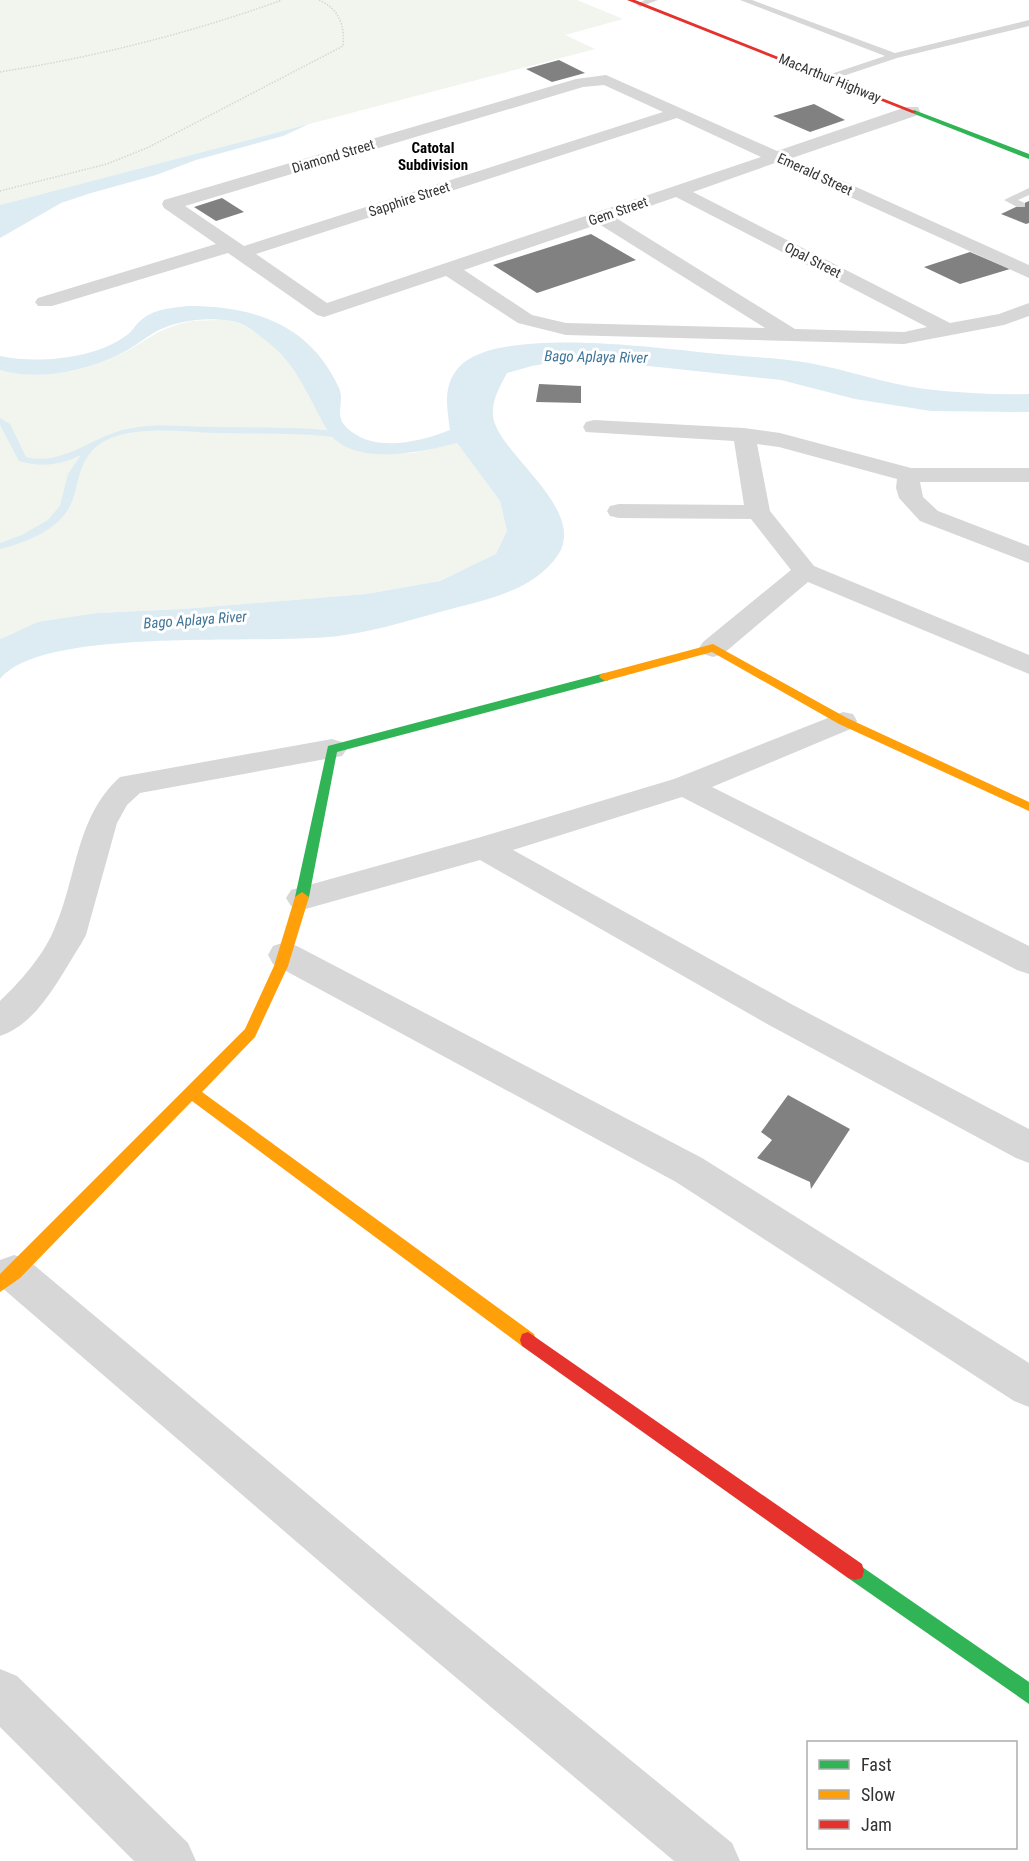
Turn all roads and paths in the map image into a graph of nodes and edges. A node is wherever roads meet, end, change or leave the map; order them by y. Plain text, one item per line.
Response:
1 (282, 0) edge
2 (319, 0) edge
3 (744, 0) edge
4 (642, 1) edge
5 (1029, 22) edge
6 (894, 56) junction
7 (0, 72) edge
8 (828, 78) junction
9 (599, 80) joint
10 (912, 111) junction
11 (679, 112) junction
12 (777, 157) junction
13 (1029, 157) edge
14 (678, 190) junction
15 (0, 191) edge
16 (1029, 191) edge
17 (1021, 205) dead end
18 (602, 217) junction
19 (236, 250) junction
20 (449, 269) junction
21 (1029, 272) edge
22 (45, 302) dead end
23 (1029, 309) edge
24 (948, 330) junction
25 (794, 337) junction
26 (594, 427) dead end
27 (744, 435) junction
28 (910, 475) junction
29 (1029, 475) edge
30 (619, 511) dead end
31 (758, 512) junction
32 (1029, 555) edge
33 (805, 571) junction
34 (713, 648) junction
35 (1029, 665) edge
36 (843, 721) junction
37 (332, 749) junction
38 (685, 786) junction
39 (1029, 807) edge
40 (484, 848) junction
41 (302, 898) junction
42 (285, 955) junction
43 (1029, 961) edge
44 (0, 1022) edge
45 (192, 1093) junction
46 (1029, 1147) edge
47 (7, 1278) edge
48 (1029, 1387) edge
49 (0, 1693) edge
50 (1029, 1694) edge
51 (170, 1861) edge
52 (714, 1861) edge

1 - 7 path
2 - 15 path
3 - 6 lane
4 - 8 main road, MacArthur Highway
5 - 6 lane
6 - 8 lane
8 - 10 main road, MacArthur Highway
9 - 11 street, Emerald Street
9 - 19 street, Diamond Street
10 - 12 street, Gem Street
10 - 13 main road, MacArthur Highway
11 - 12 street, Emerald Street
11 - 19 street, Sapphire Street
12 - 14 street, Gem Street
12 - 21 street, Emerald Street
14 - 18 street, Gem Street
14 - 24 street, Opal Street
16 - 17 lane
18 - 20 street, Gem Street
18 - 25 street
19 - 20 street, Gem Street
19 - 22 street, Sapphire Street
20 - 25 street
23 - 24 street
24 - 25 street
26 - 27 street
27 - 28 street
27 - 31 street
28 - 29 street
28 - 32 street
30 - 31 street
31 - 33 street
33 - 34 street
33 - 35 street
34 - 36 main road
34 - 37 main road
36 - 38 street
36 - 39 main road
37 - 41 main road
37 - 44 street
38 - 40 street
38 - 43 street
40 - 41 street
40 - 46 street
41 - 42 main road
42 - 45 main road
42 - 48 street
45 - 47 main road
45 - 50 main road
47 - 52 street
49 - 51 street

